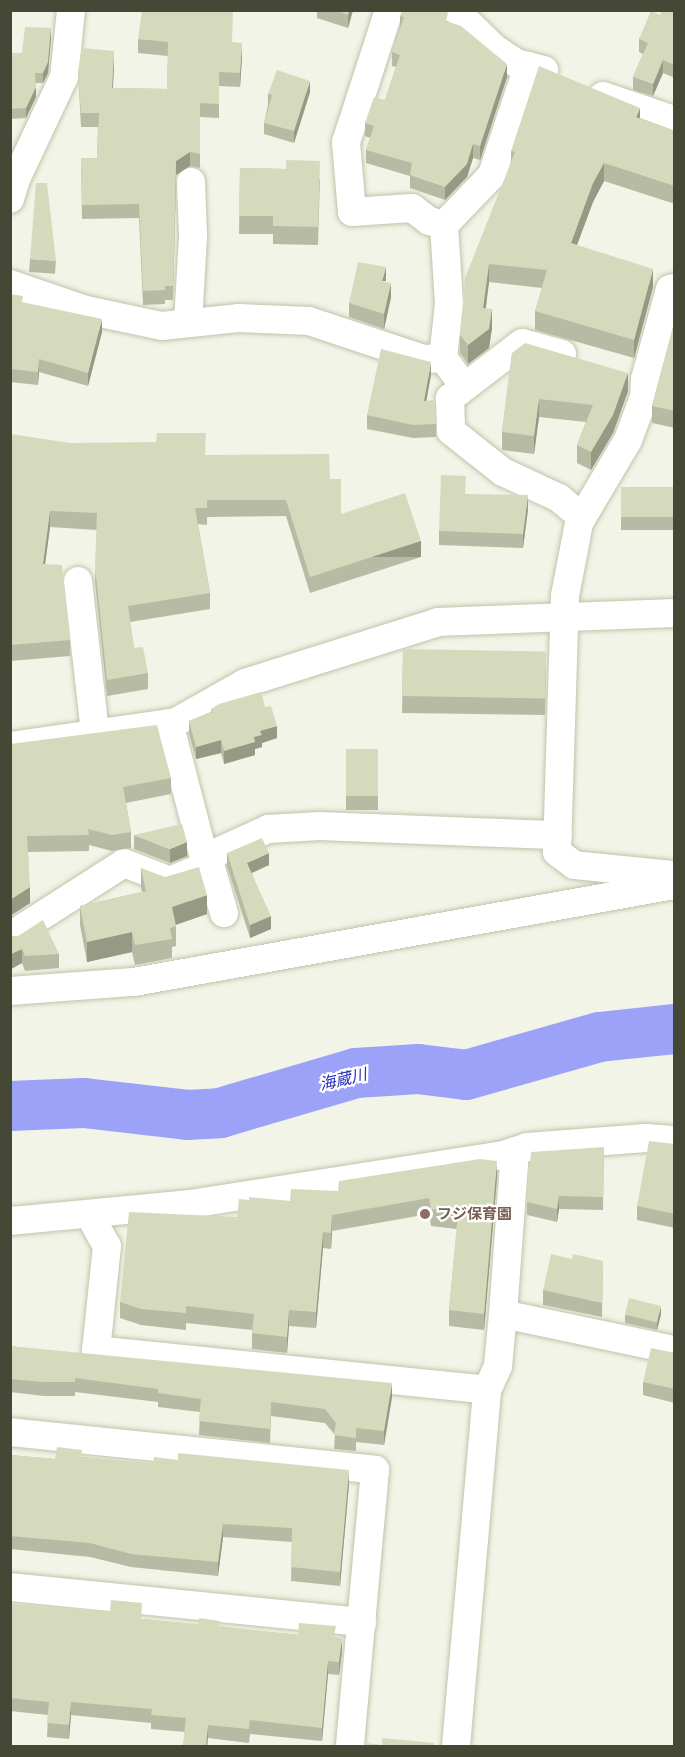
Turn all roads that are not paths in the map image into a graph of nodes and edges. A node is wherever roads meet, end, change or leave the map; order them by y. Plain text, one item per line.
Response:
1 (71, 10) edge
2 (389, 10) edge
3 (455, 10) edge
4 (528, 66) junction
5 (675, 120) edge
6 (191, 182) dead end
7 (10, 199) edge
8 (444, 225) junction
9 (10, 284) edge
10 (675, 288) edge
11 (188, 323) junction
12 (433, 358) junction
13 (587, 362) edge
14 (617, 371) edge
15 (645, 380) junction
16 (464, 386) junction
17 (582, 517) junction
18 (78, 581) dead end
19 (675, 613) edge
20 (566, 617) junction
21 (169, 723) junction
22 (95, 733) junction
23 (10, 746) edge
24 (558, 835) junction
25 (207, 861) junction
26 (675, 875) edge
27 (675, 885) edge
28 (224, 913) dead end
29 (10, 936) edge
30 (10, 991) edge
31 (675, 1140) edge
32 (515, 1151) junction
33 (89, 1214) junction
34 (10, 1221) edge
35 (503, 1314) junction
36 (675, 1350) edge
37 (487, 1390) junction
38 (10, 1432) edge
39 (10, 1587) edge
40 (362, 1622) junction
41 (350, 1746) edge
42 (456, 1746) edge

1 - 7 street
2 - 8 street
3 - 4 street
4 - 5 street
4 - 8 street
6 - 11 street
8 - 12 street
9 - 11 street
10 - 15 street
11 - 12 street
12 - 16 street
13 - 16 street
14 - 15 street
15 - 17 street
16 - 17 street
17 - 20 street
18 - 22 street
19 - 20 street
20 - 21 street
20 - 24 street
21 - 22 street
21 - 25 street
22 - 23 street
24 - 25 street
24 - 26 street
25 - 28 street
25 - 29 street
27 - 30 street
31 - 32 street
32 - 33 street
32 - 35 street
33 - 34 street
33 - 37 street
35 - 36 street
35 - 37 street
37 - 42 street
38 - 40 street
39 - 40 street
40 - 41 street

